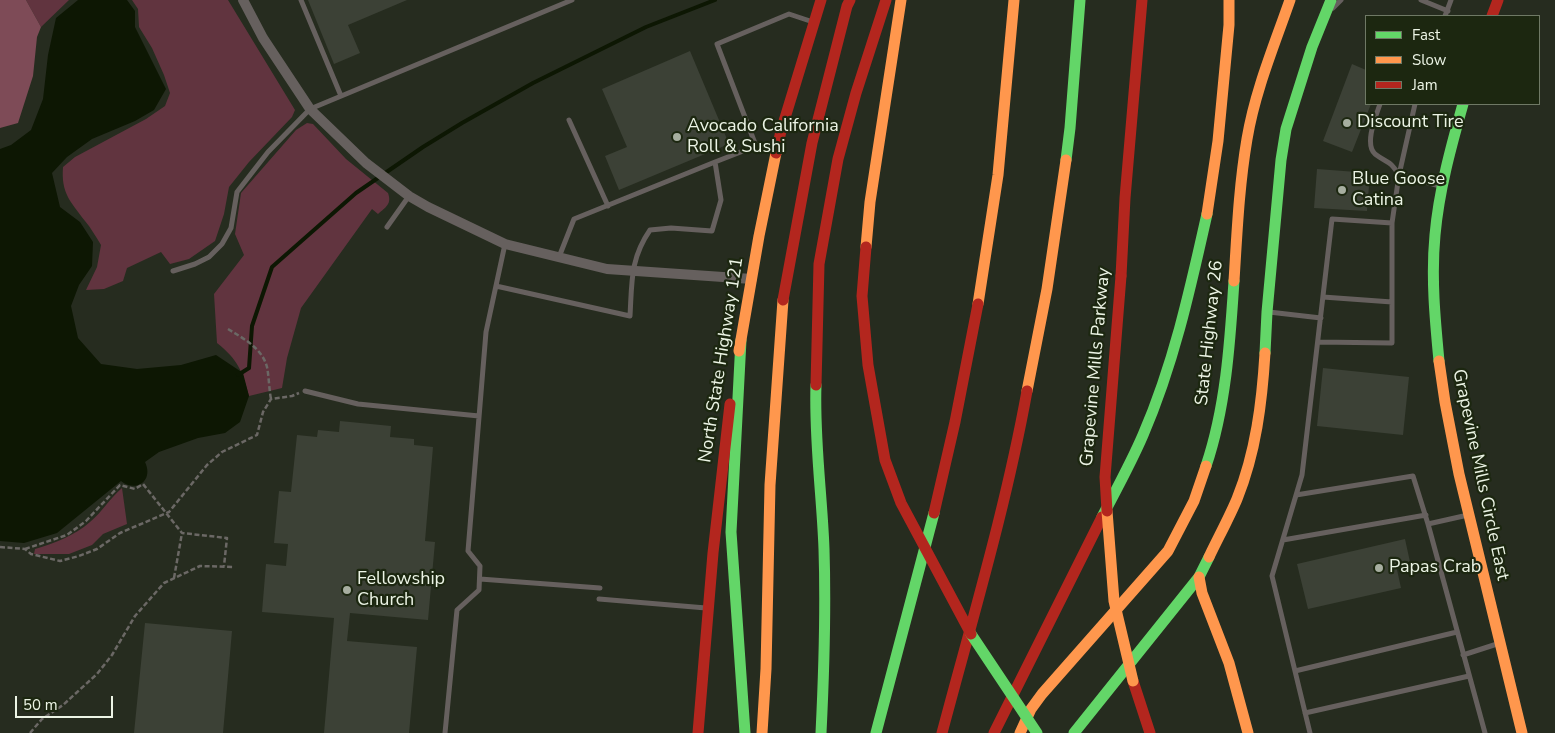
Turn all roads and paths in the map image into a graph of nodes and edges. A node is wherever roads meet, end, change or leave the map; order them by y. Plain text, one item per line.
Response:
1 (243, 0) edge
2 (301, 0) edge
3 (572, 0) edge
4 (821, 0) edge
5 (850, 0) edge
6 (886, 0) edge
7 (901, 0) edge
8 (1014, 0) edge
9 (1080, 0) edge
10 (1142, 0) edge
11 (1229, 0) edge
12 (1290, 0) edge
13 (1331, 0) edge
14 (1341, 0) edge
15 (1421, 0) edge
16 (1451, 0) edge
17 (1498, 0) edge
18 (1447, 14) edge
19 (1492, 15) edge
20 (1325, 16) junction
21 (813, 22) junction
22 (341, 96) junction
23 (1380, 105) edge
24 (1415, 105) edge
25 (1463, 105) edge
26 (310, 109) junction
27 (569, 120) dead end
28 (756, 146) junction
29 (778, 150) junction
30 (714, 162) junction
31 (1399, 175) junction
32 (1442, 186) junction
33 (409, 196) junction
34 (608, 206) junction
35 (1392, 223) junction
36 (387, 226) dead end
37 (505, 244) junction
38 (559, 257) junction
39 (172, 271) dead end
40 (632, 271) junction
41 (752, 279) junction
42 (496, 286) junction
43 (1323, 297) junction
44 (1392, 302) junction
45 (1267, 312) junction
46 (1321, 318) junction
47 (228, 329) dead end
48 (740, 340) junction
49 (1318, 342) junction
50 (305, 390) joint
51 (271, 399) junction
52 (479, 416) junction
53 (1296, 495) junction
54 (165, 513) junction
55 (1426, 515) junction
56 (1468, 515) junction
57 (1428, 524) junction
58 (182, 534) junction
59 (1283, 540) junction
60 (0, 547) edge
61 (25, 549) junction
62 (224, 566) junction
63 (233, 566) dead end
64 (1199, 576) junction
65 (174, 578) junction
66 (480, 579) junction
67 (600, 588) dead end
68 (599, 599) dead end
69 (709, 608) junction
70 (1457, 632) junction
71 (1500, 644) junction
72 (1463, 655) junction
73 (1295, 671) junction
74 (1469, 676) junction
75 (1305, 713) junction
76 (30, 733) edge
77 (445, 733) edge
78 (698, 733) edge
79 (744, 733) edge
80 (762, 733) edge
81 (821, 733) edge
82 (876, 733) edge
83 (942, 733) edge
84 (994, 733) edge
85 (1020, 733) edge
86 (1037, 733) edge
87 (1074, 733) edge
88 (1150, 733) edge
89 (1248, 733) edge
90 (1310, 733) edge
91 (1485, 733) edge
92 (1522, 733) edge

1 - 26 street
2 - 22 lane
3 - 22 lane
4 - 21 main road, North State Highway 121
5 - 80 main road
6 - 81 main road
7 - 86 main road, bridge
8 - 82 main road
9 - 83 main road
10 - 88 main road, Grapevine Mills Parkway, bridge
11 - 84 main road
12 - 85 main road, State Highway 26
13 - 20 main road
14 - 20 lane
15 - 18 lane
16 - 18 lane
17 - 19 main road
20 - 45 main road
21 - 28 lane
21 - 29 main road, North State Highway 121
22 - 26 lane
23 - 31 lane
24 - 31 lane
25 - 32 main road, Grapevine Mills Circle East
26 - 33 street
26 - 39 lane
27 - 34 lane
28 - 29 lane
28 - 30 lane
29 - 41 main road, North State Highway 121
30 - 34 lane
30 - 40 lane
31 - 32 lane
31 - 35 lane
32 - 56 main road, Grapevine Mills Circle East
33 - 36 lane
33 - 37 street
34 - 38 lane
35 - 43 lane
35 - 44 lane
37 - 38 street
37 - 42 lane
38 - 40 street
40 - 41 street
40 - 42 lane
41 - 48 main road, North State Highway 121
42 - 52 lane
43 - 44 lane
43 - 46 lane
44 - 49 lane
45 - 46 lane
45 - 64 main road
46 - 49 lane
47 - 51 path
48 - 69 main road, North State Highway 121
48 - 79 main road
49 - 53 lane
50 - 51 path
50 - 52 lane
51 - 54 path
52 - 66 lane
53 - 55 lane
53 - 59 lane
54 - 58 path
54 - 61 path
54 - 61 path
55 - 57 lane
55 - 59 lane
56 - 57 lane
56 - 71 main road, Grapevine Mills Circle East
57 - 70 lane
58 - 62 path
58 - 65 path
59 - 73 lane
60 - 61 path
62 - 63 path
62 - 65 path
64 - 87 main road
64 - 89 main road
65 - 76 path
66 - 67 lane
66 - 77 lane
68 - 69 lane
69 - 78 main road, North State Highway 121
70 - 72 lane
70 - 73 lane
71 - 72 lane
71 - 92 main road, Grapevine Mills Circle East
72 - 74 lane
73 - 75 lane
74 - 75 lane
74 - 91 lane
75 - 90 lane

